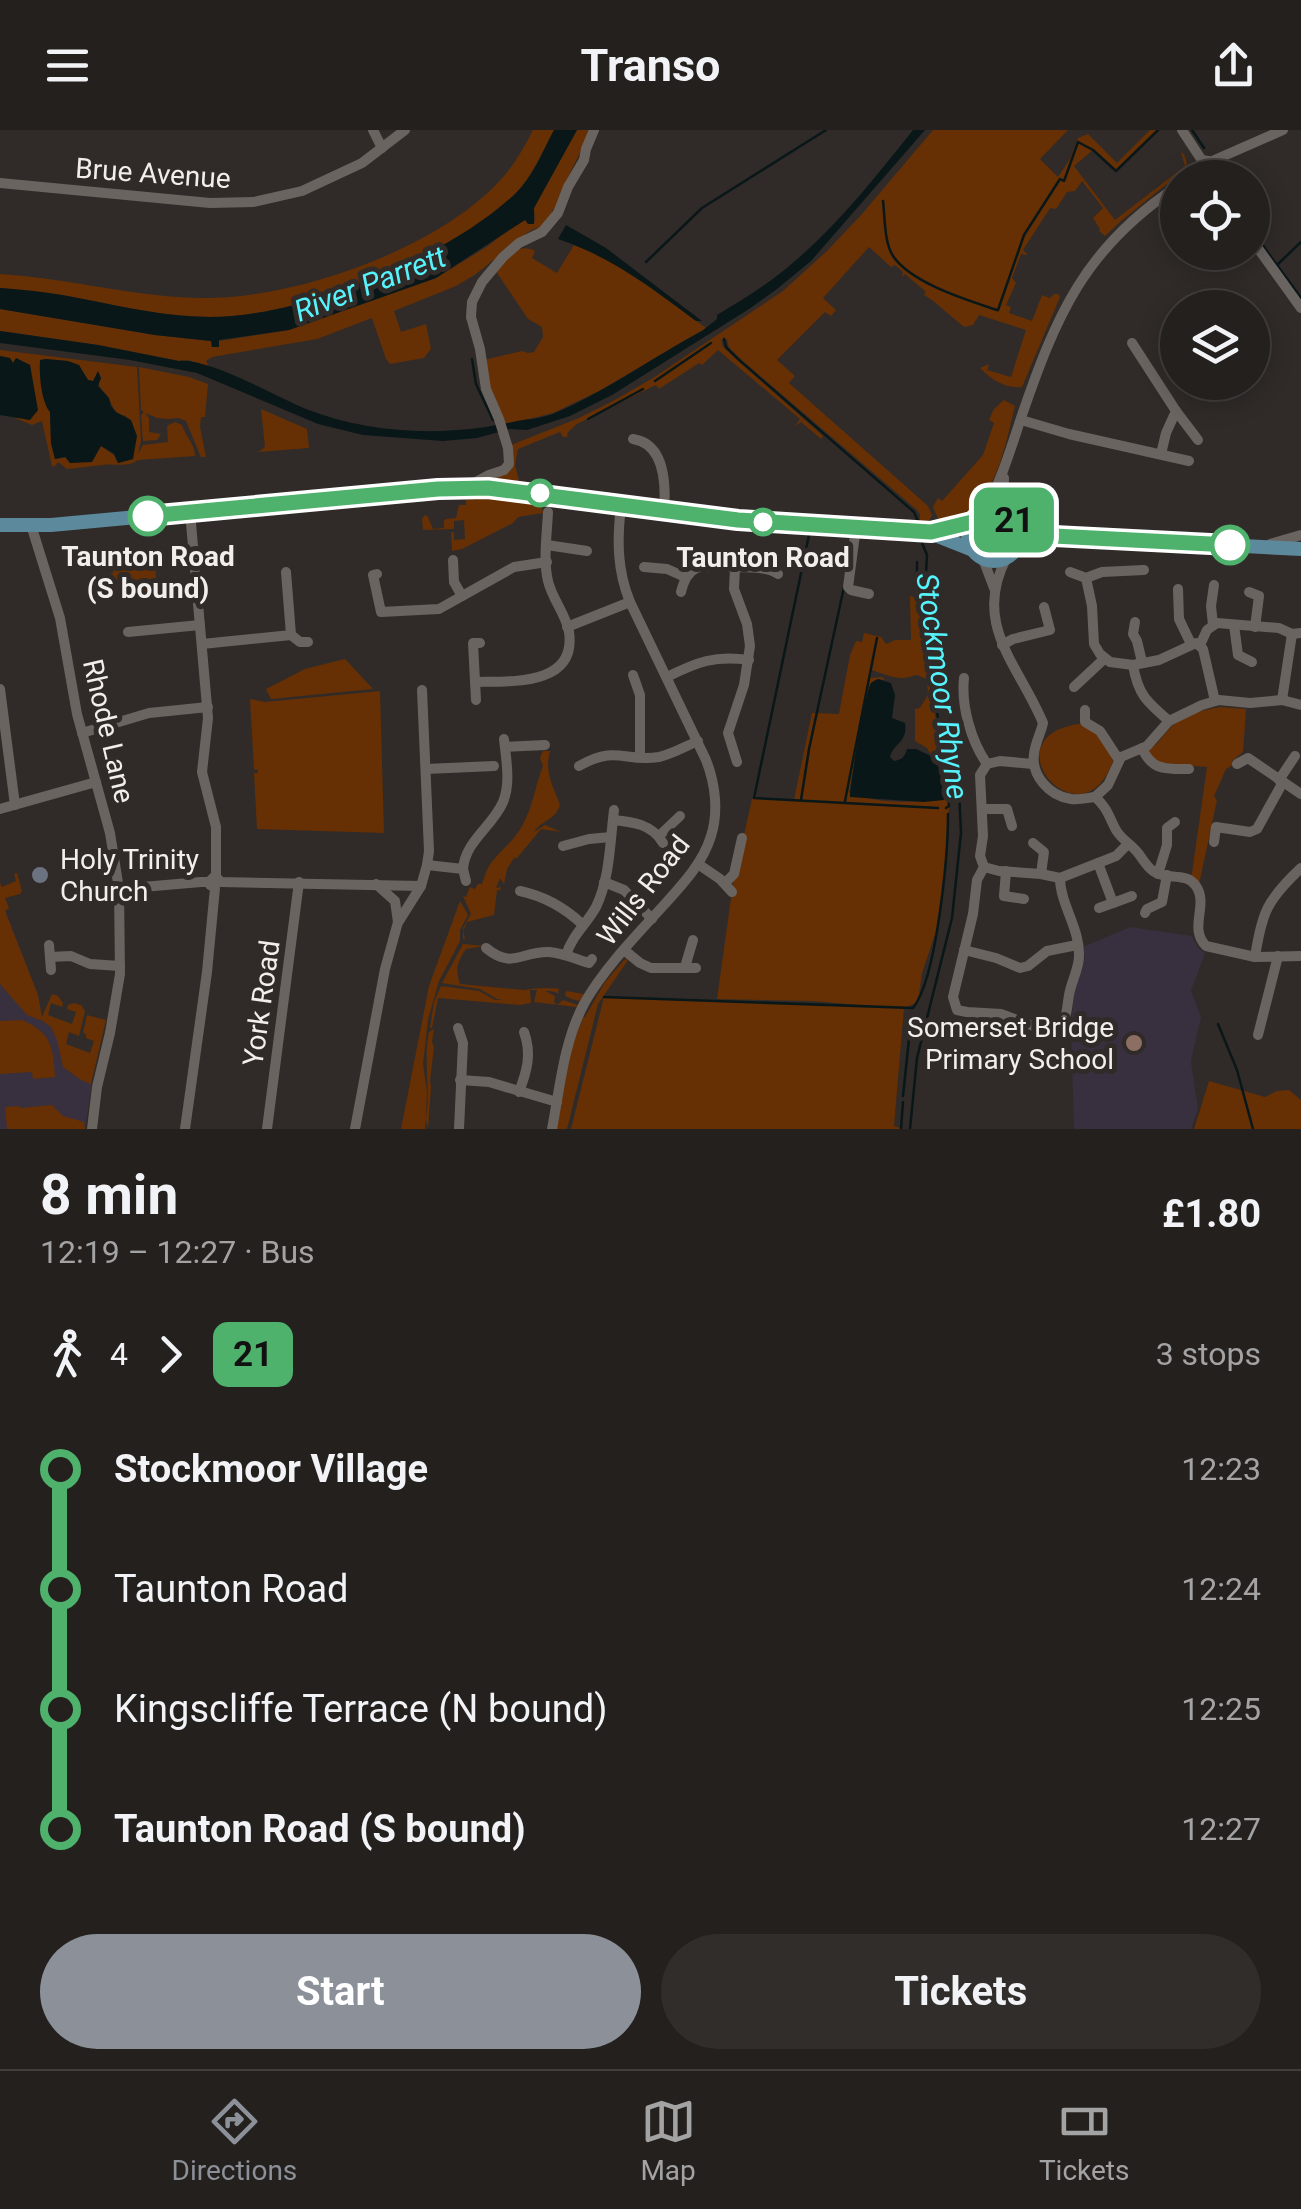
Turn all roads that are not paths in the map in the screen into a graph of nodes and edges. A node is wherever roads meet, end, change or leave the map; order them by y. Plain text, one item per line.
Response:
1 (373, 130) edge
2 (405, 130) edge
3 (594, 130) edge
4 (1182, 130) edge
5 (1283, 130) edge
6 (382, 148) junction
7 (1201, 160) edge
8 (1225, 160) edge
9 (0, 184) edge
10 (1160, 200) edge
11 (1270, 265) edge
12 (1301, 308) edge
13 (1132, 343) dead end
14 (1176, 412) junction
15 (1021, 420) junction
16 (633, 439) dead end
17 (1198, 440) dead end
18 (1161, 454) junction
19 (1189, 461) dead end
20 (1006, 467) junction
21 (466, 487) junction
22 (621, 506) junction
23 (190, 512) junction
24 (548, 512) dead end
25 (664, 512) junction
26 (984, 512) junction
27 (1012, 519) junction
28 (972, 522) junction
29 (0, 525) edge
30 (31, 526) junction
31 (856, 527) junction
32 (923, 531) junction
33 (1301, 535) edge
34 (1054, 536) junction
35 (547, 545) junction
36 (1260, 547) junction
37 (1301, 549) edge
38 (581, 552) dead end
39 (1012, 553) junction
40 (978, 555) junction
41 (453, 560) dead end
42 (546, 562) junction
43 (735, 567) junction
44 (648, 570) dead end
45 (776, 570) dead end
46 (1144, 570) dead end
47 (286, 572) dead end
48 (1070, 572) dead end
49 (377, 574) dead end
50 (685, 577) junction
51 (1086, 578) junction
52 (1214, 585) dead end
53 (995, 589) junction
54 (1178, 589) dead end
55 (682, 592) dead end
56 (1249, 592) dead end
57 (869, 594) dead end
58 (462, 596) junction
59 (630, 602) junction
60 (1044, 607) dead end
61 (1135, 622) dead end
62 (200, 625) junction
63 (1213, 625) junction
64 (568, 626) junction
65 (1234, 626) junction
66 (1255, 627) junction
67 (128, 632) dead end
68 (1296, 634) edge
69 (291, 635) junction
70 (308, 642) dead end
71 (480, 643) dead end
72 (202, 644) junction
73 (1196, 644) junction
74 (1002, 645) junction
75 (1104, 659) junction
76 (749, 660) junction
77 (1252, 662) dead end
78 (1138, 664) junction
79 (666, 677) junction
80 (964, 678) dead end
81 (632, 681) dead end
82 (475, 682) junction
83 (1074, 686) dead end
84 (0, 690) edge
85 (422, 690) dead end
86 (476, 700) dead end
87 (1282, 700) junction
88 (1215, 701) junction
89 (1301, 705) edge
90 (208, 707) junction
91 (1085, 710) dead end
92 (1169, 721) junction
93 (82, 734) junction
94 (698, 741) junction
95 (539, 748) dead end
96 (1142, 748) junction
97 (640, 756) junction
98 (1294, 756) edge
99 (1119, 760) junction
100 (737, 762) dead end
101 (987, 764) junction
102 (1034, 764) junction
103 (1237, 764) dead end
104 (586, 766) dead end
105 (426, 769) junction
106 (488, 769) dead end
107 (1188, 769) dead end
108 (1281, 781) junction
109 (96, 782) junction
110 (1301, 794) edge
111 (1095, 797) junction
112 (15, 805) junction
113 (0, 808) edge
114 (982, 809) junction
115 (675, 816) dead end
116 (1156, 821) dead end
117 (1012, 826) dead end
118 (611, 837) junction
119 (567, 842) dead end
120 (1214, 842) dead end
121 (740, 843) dead end
122 (1033, 843) dead end
123 (1128, 844) junction
124 (1098, 863) junction
125 (698, 864) junction
126 (428, 866) junction
127 (984, 867) junction
128 (1301, 868) edge
129 (1006, 872) junction
130 (1042, 874) junction
131 (1162, 875) junction
132 (1060, 878) junction
133 (215, 882) junction
134 (299, 882) junction
135 (604, 882) junction
136 (376, 884) junction
137 (421, 886) junction
138 (118, 890) junction
139 (524, 895) dead end
140 (1132, 896) dead end
141 (1024, 899) dead end
142 (1113, 903) junction
143 (1099, 908) dead end
144 (1146, 913) dead end
145 (652, 919) junction
146 (398, 922) junction
147 (582, 924) junction
148 (690, 941) dead end
149 (1078, 945) junction
150 (624, 950) junction
151 (964, 950) junction
152 (489, 954) dead end
153 (566, 956) junction
154 (1256, 956) junction
155 (1278, 956) junction
156 (1301, 956) edge
157 (592, 963) dead end
158 (120, 966) junction
159 (52, 970) dead end
160 (463, 1033) dead end
161 (1258, 1035) dead end
162 (529, 1038) dead end
163 (460, 1080) junction
164 (519, 1092) junction
165 (557, 1102) junction
166 (92, 1129) edge
167 (185, 1129) edge
168 (266, 1129) edge
169 (355, 1129) edge
170 (459, 1129) edge
171 (552, 1129) edge

1 - 6 street
2 - 6 street, Brue Avenue
3 - 21 street
4 - 7 street
5 - 8 street
6 - 9 street, Brue Avenue
10 - 15 street
11 - 12 street
13 - 14 street
14 - 17 street
14 - 18 street
15 - 18 street
15 - 20 street
16 - 25 street
18 - 19 street
20 - 26 street
20 - 27 street
21 - 22 main road
21 - 23 main road
22 - 25 main road
22 - 59 street, Wills Road
23 - 30 main road
23 - 62 street
24 - 35 street
25 - 31 main road
26 - 27 main road
26 - 28 main road
27 - 34 main road
27 - 39 main road
28 - 32 main road
28 - 40 main road
29 - 30 main road
30 - 93 street, Rhode Lane
31 - 32 main road
31 - 57 street
32 - 40 main road
33 - 36 street
34 - 36 main road
34 - 39 main road
35 - 38 street
35 - 42 street
36 - 37 main road
39 - 40 main road
39 - 53 street
40 - 53 street
41 - 58 street
42 - 58 street
42 - 64 street
43 - 45 street
43 - 50 street
43 - 76 street
44 - 50 street
46 - 51 street
47 - 69 street
48 - 51 street
49 - 58 street
50 - 55 street
51 - 75 street
52 - 63 street
53 - 74 street
54 - 73 street
56 - 66 street
59 - 64 street
59 - 79 street, Wills Road
60 - 74 street
61 - 78 street
62 - 67 street
62 - 72 street
63 - 65 street
63 - 73 street
64 - 82 street
65 - 66 street
65 - 77 street
66 - 68 street
68 - 87 street
69 - 70 street
69 - 72 street
71 - 82 street
72 - 90 street
73 - 78 street
73 - 88 street
74 - 102 street
75 - 78 street
75 - 83 street
76 - 79 street
76 - 100 street
78 - 92 street
79 - 94 street, Wills Road
80 - 101 street
81 - 97 street
82 - 86 street
84 - 112 street
85 - 105 street
87 - 88 street
87 - 89 street
88 - 92 street
90 - 93 street
90 - 133 street
91 - 99 street
92 - 96 street
93 - 109 street, Rhode Lane
94 - 97 street
94 - 125 street, Wills Road
95 - 126 street
96 - 99 street
96 - 107 street
97 - 104 street
98 - 108 street
99 - 111 street
101 - 102 street
101 - 114 street
102 - 111 street
103 - 108 street
105 - 106 street
105 - 126 street
108 - 110 street
108 - 120 street
109 - 112 street
109 - 138 street, Rhode Lane
111 - 123 street
112 - 113 street
114 - 117 street
114 - 127 street
115 - 118 street
116 - 131 street
118 - 119 street
118 - 135 street
121 - 125 street
122 - 130 street
123 - 124 street
123 - 131 street
124 - 132 street
124 - 142 street
125 - 145 street, Wills Road
126 - 137 street
127 - 129 street
127 - 151 street
128 - 154 street
129 - 130 street
129 - 141 street
130 - 132 street
131 - 144 street
131 - 154 street
132 - 149 street
133 - 134 street
133 - 138 street
133 - 167 street
134 - 136 street
134 - 168 street, York Road
135 - 145 street
135 - 147 street
136 - 137 street
136 - 146 street
137 - 146 street
138 - 158 street, Rhode Lane
139 - 147 street
140 - 142 street
142 - 143 street
145 - 150 street, Wills Road
146 - 169 street
147 - 153 street
148 - 150 street
149 - 151 street
149 - 151 street
150 - 165 street, Wills Road
152 - 153 street
153 - 157 street
154 - 155 street
155 - 156 street
155 - 161 street
158 - 159 street
158 - 166 street, Rhode Lane
160 - 163 street
162 - 164 street
163 - 164 street
163 - 170 street
164 - 165 street
165 - 171 street, Wills Road

